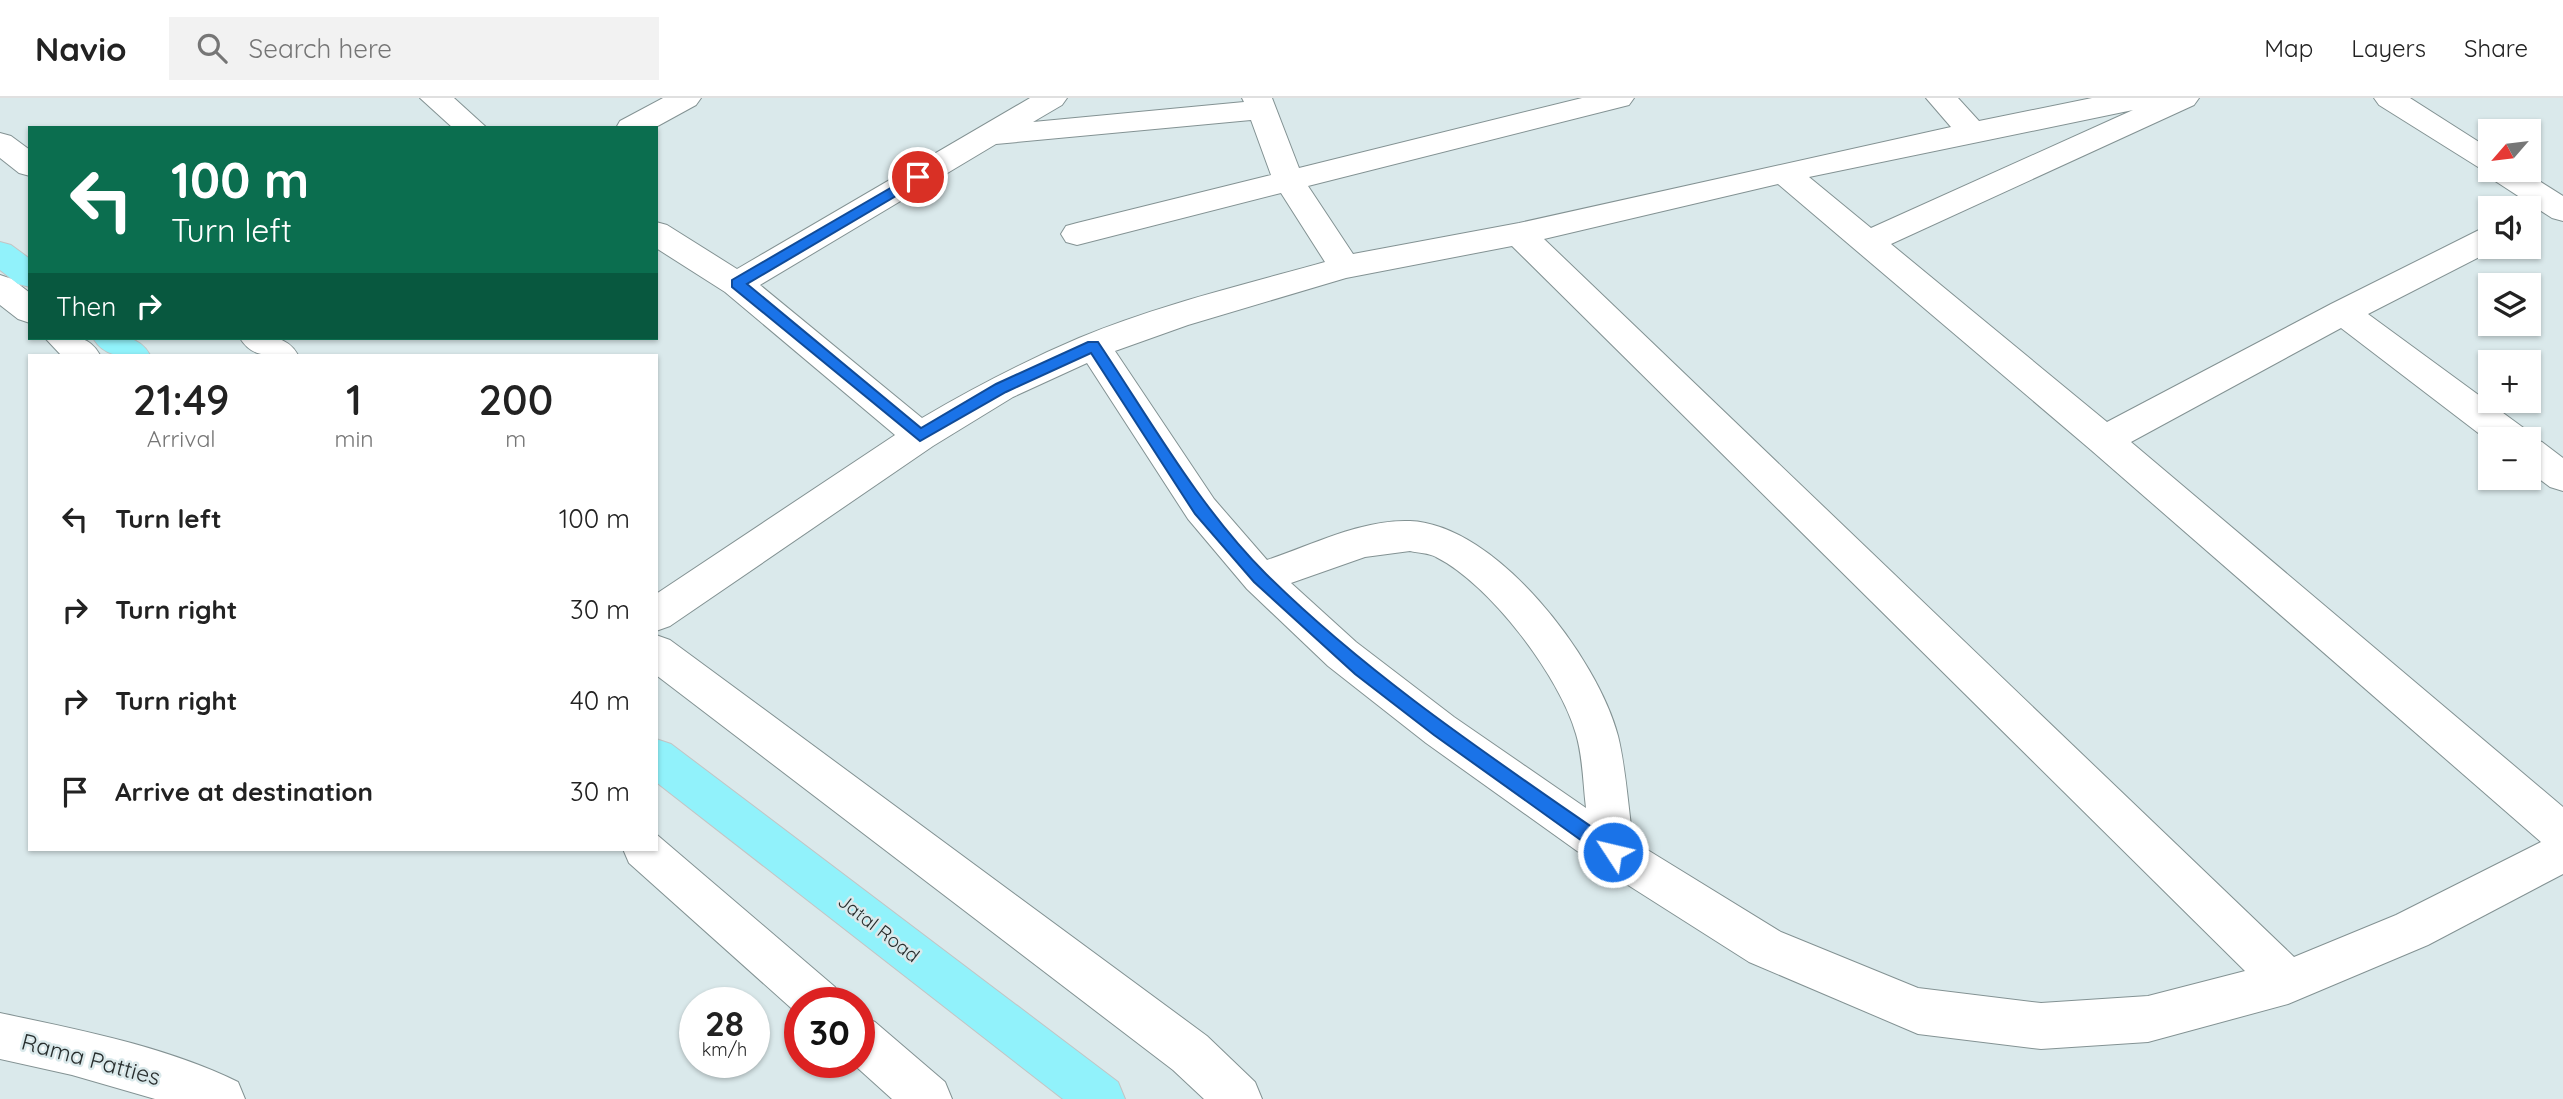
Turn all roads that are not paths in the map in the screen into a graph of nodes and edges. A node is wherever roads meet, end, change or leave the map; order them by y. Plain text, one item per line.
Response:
1 (435, 98) edge
2 (686, 98) edge
3 (1619, 98) edge
4 (1941, 98) edge
5 (2146, 98) edge
6 (2184, 98) edge
7 (2389, 98) edge
8 (1043, 100) edge
9 (1258, 104) edge
10 (2061, 105) edge
11 (466, 126) edge
12 (635, 126) edge
13 (1973, 132) junction
14 (986, 136) junction
15 (0, 143) edge
16 (2478, 155) edge
17 (28, 164) edge
18 (1784, 172) junction
19 (1289, 181) junction
20 (2514, 182) edge
21 (2549, 212) edge
22 (658, 234) edge
23 (1077, 234) dead end
24 (1519, 234) junction
25 (1868, 242) junction
26 (2478, 244) edge
27 (0, 253) edge
28 (1345, 267) junction
29 (737, 284) junction
30 (14, 295) edge
31 (2343, 312) junction
32 (64, 340) edge
33 (113, 340) edge
34 (260, 340) edge
35 (1093, 346) junction
36 (82, 354) edge
37 (132, 354) edge
38 (280, 354) edge
39 (2496, 427) edge
40 (920, 436) junction
41 (2104, 440) junction
42 (2541, 461) edge
43 (2563, 477) edge
44 (1260, 578) junction
45 (658, 614) edge
46 (658, 654) edge
47 (658, 759) edge
48 (2563, 834) edge
49 (646, 851) edge
50 (1613, 852) junction
51 (2563, 852) edge
52 (2288, 982) junction
53 (801, 987) edge
54 (0, 1036) edge
55 (875, 1052) edge
56 (220, 1099) edge
57 (928, 1099) edge
58 (1101, 1099) edge
59 (1238, 1099) edge

1 - 11 street
2 - 12 street
3 - 19 street
4 - 13 street
5 - 10 street
6 - 25 street
7 - 16 street
8 - 14 street
9 - 14 street
9 - 19 street
10 - 13 street
13 - 18 street
14 - 29 street
15 - 17 street
18 - 24 street
18 - 25 street
19 - 23 street
19 - 28 street
20 - 21 street
22 - 29 street
24 - 28 street
24 - 52 street
25 - 41 street
26 - 31 street
27 - 30 main road
28 - 35 street
29 - 40 street
31 - 39 street
31 - 41 street
32 - 36 street
33 - 37 main road
34 - 38 street
35 - 40 street
35 - 44 street
40 - 45 street
41 - 48 street
42 - 43 street
44 - 50 street
44 - 50 street
46 - 59 street
47 - 58 main road, Jatal Road
49 - 53 street
50 - 52 street
51 - 52 street
54 - 56 street, Rama Patties
55 - 57 street

